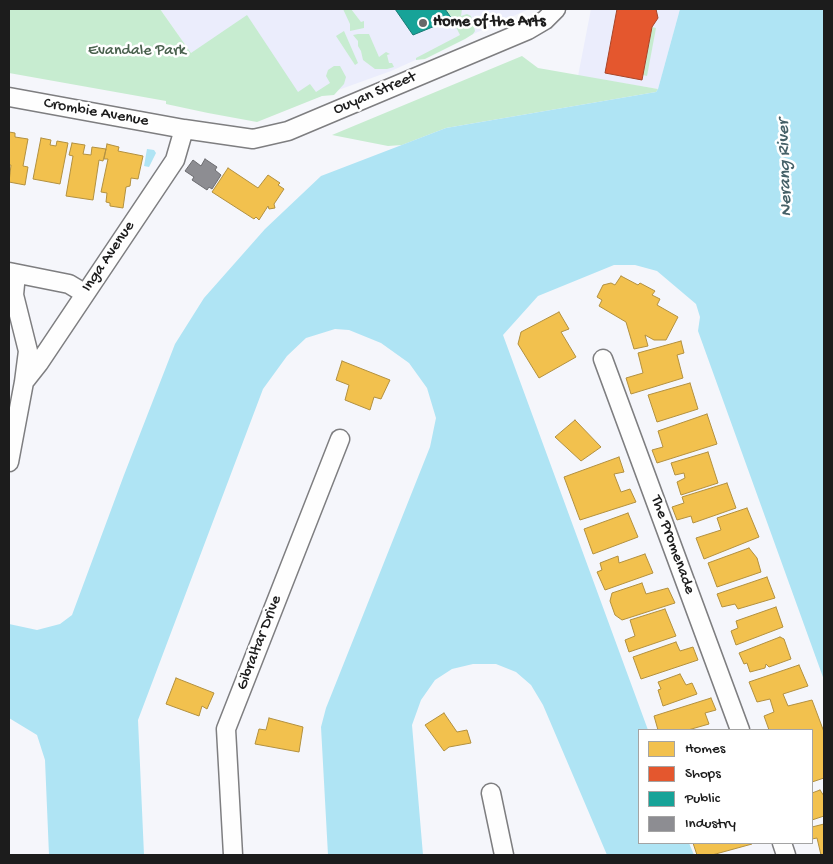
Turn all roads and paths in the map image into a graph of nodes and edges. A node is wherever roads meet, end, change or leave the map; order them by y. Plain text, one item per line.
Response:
1 (556, 9) edge
2 (9, 97) edge
3 (184, 129) junction
4 (12, 273) edge
5 (84, 293) junction
6 (603, 359) dead end
7 (24, 382) junction
8 (340, 439) dead end
9 (9, 462) edge
10 (740, 729) edge
11 (491, 793) dead end
12 (233, 855) edge
13 (504, 855) edge

1 - 3 street, Ouyan Street
2 - 3 street, Crombie Avenue
3 - 5 street, Inga Avenue
4 - 5 street
4 - 7 street, Inga Avenue
5 - 7 street, Inga Avenue
6 - 10 street, The Promenade
7 - 9 street, Inga Avenue
8 - 12 street, Gibraltar Drive
11 - 13 street

